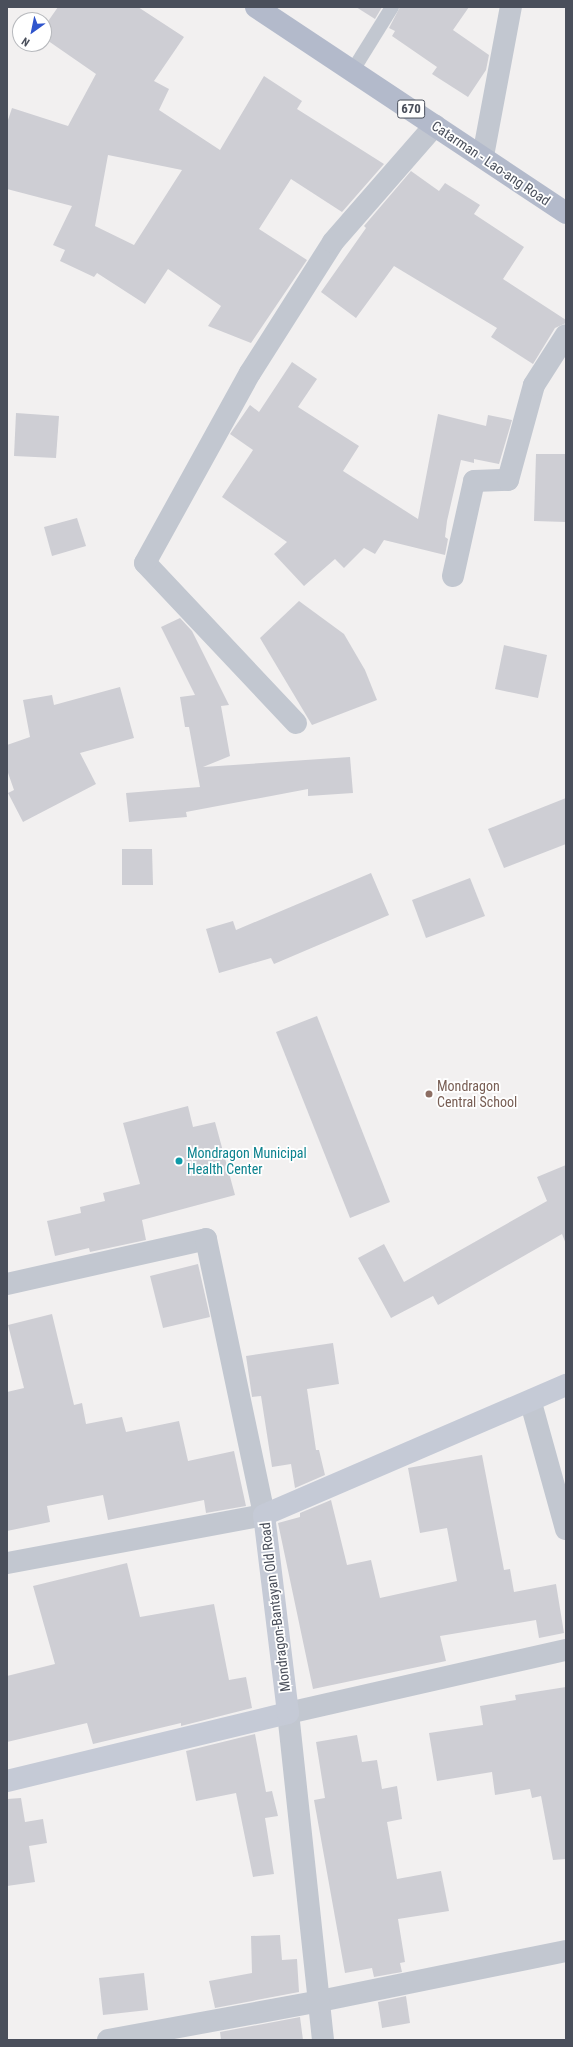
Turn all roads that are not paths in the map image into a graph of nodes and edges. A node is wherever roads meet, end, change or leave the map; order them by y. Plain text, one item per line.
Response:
1 (256, 7) edge
2 (392, 7) edge
3 (511, 7) edge
4 (353, 70) junction
5 (435, 125) junction
6 (483, 156) junction
7 (566, 213) edge
8 (566, 335) edge
9 (453, 576) dead end
10 (296, 723) dead end
11 (7, 1284) edge
12 (566, 1386) edge
13 (531, 1403) junction
14 (264, 1515) junction
15 (566, 1529) edge
16 (7, 1563) edge
17 (566, 1650) edge
18 (288, 1713) junction
19 (7, 1781) edge
20 (566, 1951) edge
21 (320, 2001) junction
22 (108, 2040) edge
23 (324, 2040) edge

1 - 4 main road, Catarman - Lao-ang Road / 670
2 - 4 lane
3 - 6 street
4 - 5 main road, Catarman - Lao-ang Road / 670
5 - 6 main road, Catarman - Lao-ang Road / 670
5 - 10 street
6 - 7 main road, Catarman - Lao-ang Road / 670
8 - 9 street
11 - 14 street
12 - 13 street, Mondragon-Bantayan Old Road
13 - 14 street, Mondragon-Bantayan Old Road
13 - 15 street
14 - 16 street
14 - 18 street, Mondragon-Bantayan Old Road
17 - 18 street
18 - 19 street
18 - 21 street
20 - 21 street
21 - 22 street
21 - 23 street

